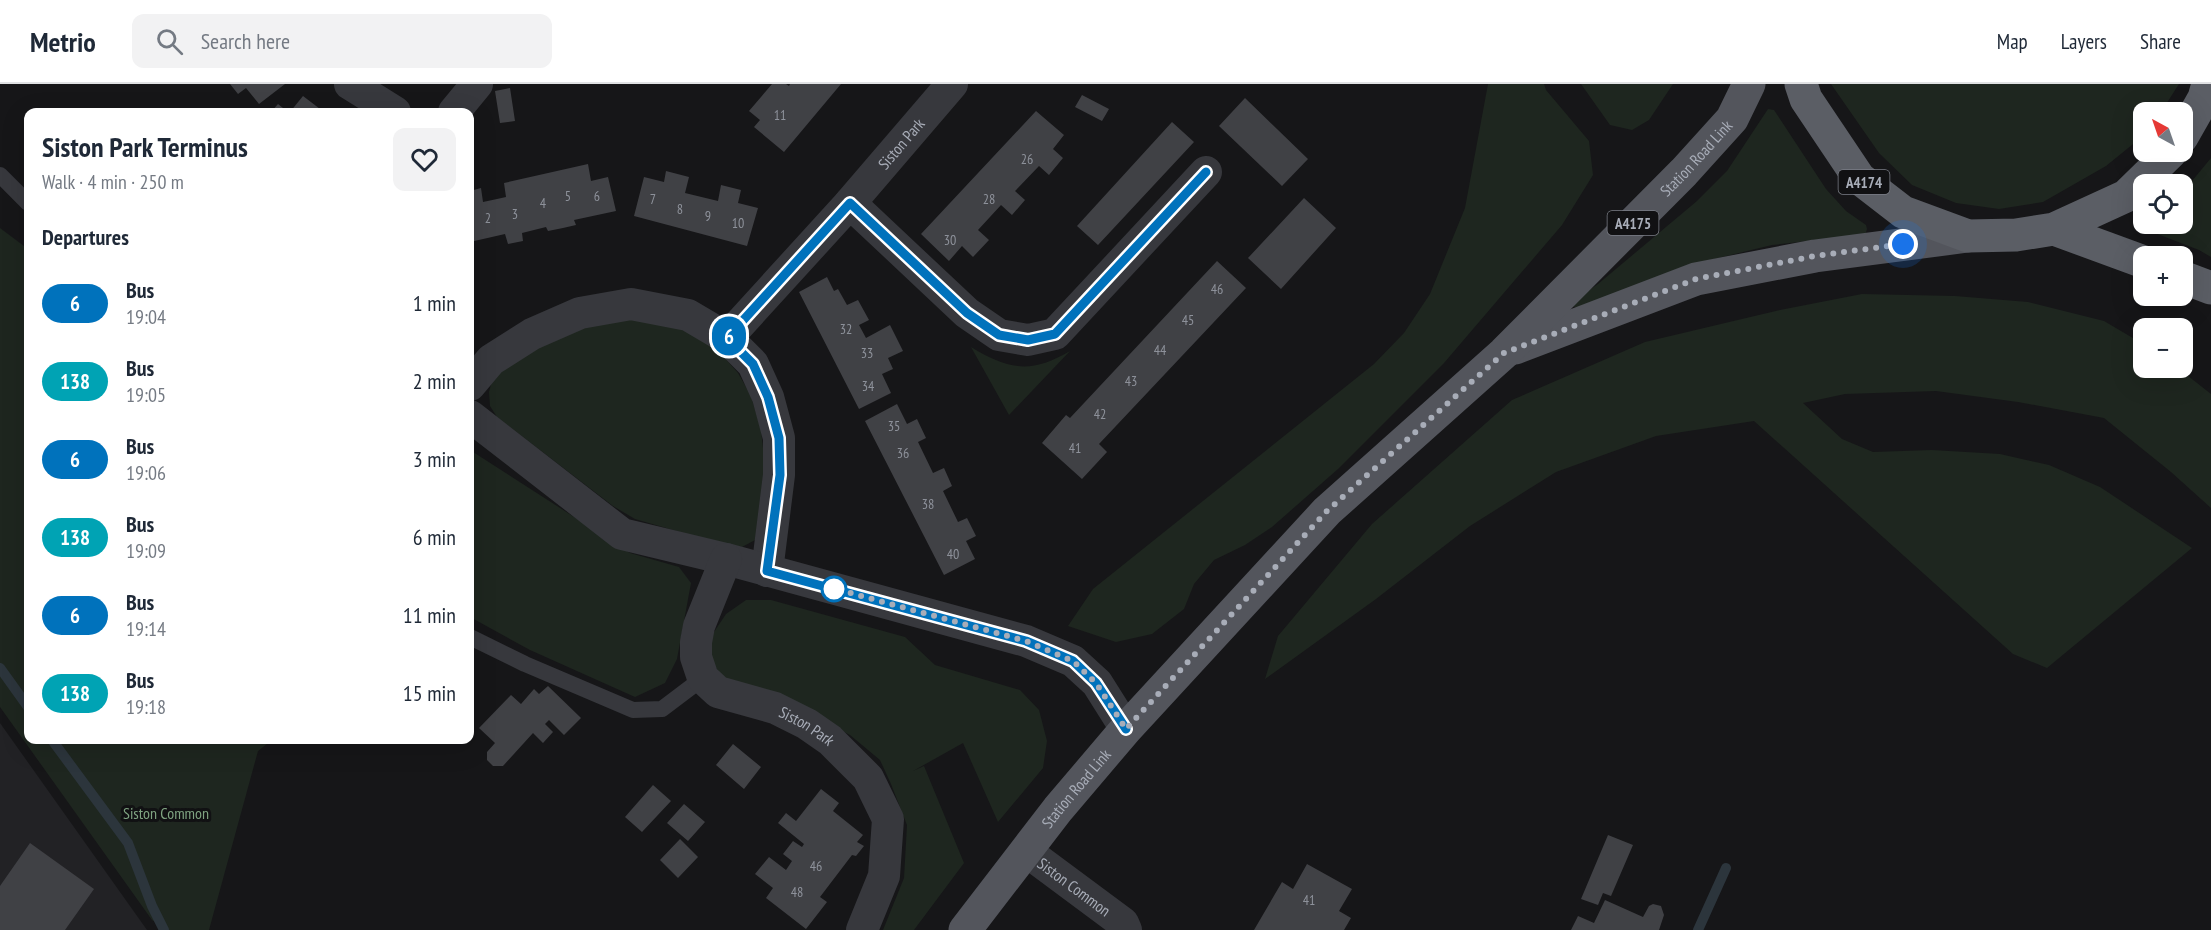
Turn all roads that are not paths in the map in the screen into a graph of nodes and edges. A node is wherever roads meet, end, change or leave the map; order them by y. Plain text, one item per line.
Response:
1 (350, 84) edge
2 (477, 84) edge
3 (952, 84) edge
4 (1749, 84) edge
5 (1801, 84) edge
6 (2208, 84) edge
7 (389, 108) edge
8 (457, 108) edge
9 (2193, 118) edge
10 (2161, 162) edge
11 (1206, 172) dead end
12 (0, 175) edge
13 (24, 199) edge
14 (850, 203) junction
15 (2054, 229) junction
16 (1968, 236) junction
17 (2133, 258) edge
18 (2193, 281) edge
19 (2211, 288) edge
20 (727, 338) junction
21 (1504, 353) junction
22 (474, 380) edge
23 (474, 419) edge
24 (726, 558) junction
25 (767, 571) junction
26 (474, 639) edge
27 (703, 678) junction
28 (1126, 729) junction
29 (1026, 851) junction
30 (1128, 928) edge
31 (862, 930) edge
32 (965, 930) edge

1 - 7 street
2 - 8 street
3 - 14 street, Siston Park
4 - 21 main road, Station Road Link / A4175
5 - 16 highway, A4174
6 - 9 highway
10 - 15 highway, A4174
11 - 14 street
12 - 13 lane
14 - 20 street, Siston Park
15 - 16 highway, A4174
15 - 17 highway, A4174
16 - 21 main road, Station Road Link / A4175
18 - 19 highway
20 - 22 street
20 - 25 street
21 - 28 main road, Station Road Link / A4175
23 - 24 street
24 - 25 street
24 - 27 street
25 - 28 street
26 - 27 lane
27 - 31 street, Siston Park
28 - 29 main road, Station Road Link / A4175
29 - 30 street, Siston Common
29 - 32 main road, Station Road Link / A4175

